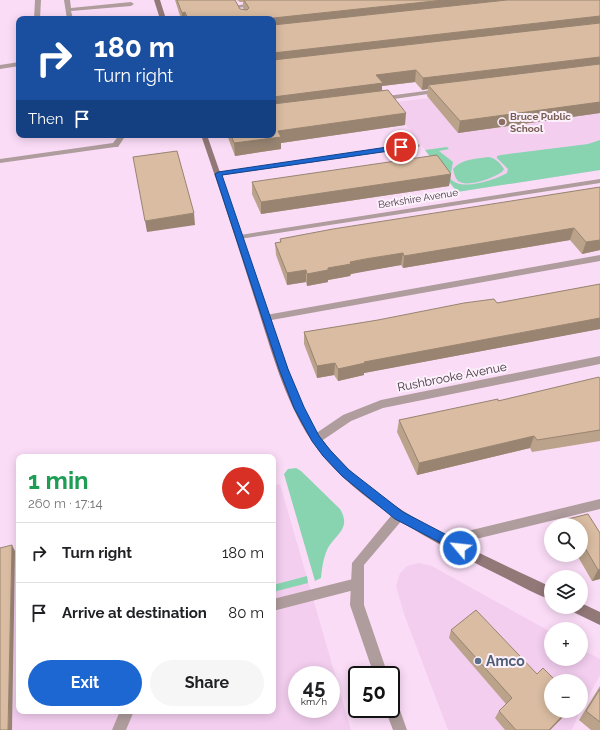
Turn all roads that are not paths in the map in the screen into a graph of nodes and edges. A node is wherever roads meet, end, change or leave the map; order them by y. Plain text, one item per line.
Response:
1 (38, 0) edge
2 (67, 0) edge
3 (157, 0) edge
4 (234, 0) edge
5 (265, 3) edge
6 (131, 4) dead end
7 (237, 6) junction
8 (68, 10) junction
9 (241, 12) edge
10 (37, 16) edge
11 (69, 16) edge
12 (162, 16) edge
13 (16, 64) edge
14 (0, 67) edge
15 (446, 90) edge
16 (372, 100) edge
17 (121, 138) edge
18 (205, 138) edge
19 (416, 145) dead end
20 (0, 161) edge
21 (218, 174) junction
22 (600, 181) edge
23 (240, 237) junction
24 (600, 258) edge
25 (266, 318) junction
26 (600, 360) edge
27 (316, 439) junction
28 (600, 504) edge
29 (399, 515) junction
30 (447, 541) junction
31 (357, 584) junction
32 (544, 590) edge
33 (276, 604) edge
34 (588, 613) edge
35 (600, 619) edge
36 (378, 666) edge
37 (126, 714) edge
38 (396, 718) edge
39 (119, 730) edge
40 (400, 730) edge

1 - 10 street
2 - 8 street
3 - 12 main road
4 - 7 street
5 - 7 street
6 - 8 street
7 - 9 street
8 - 11 street
13 - 14 street
15 - 16 street
17 - 20 street
18 - 21 main road
19 - 21 street
21 - 23 main road
22 - 23 street, Berkshire Avenue
23 - 25 main road
24 - 25 street
25 - 27 main road
26 - 27 street, Rushbrooke Avenue
27 - 29 main road
28 - 30 street
29 - 30 main road
29 - 31 street
30 - 32 main road
31 - 33 street
31 - 36 street
34 - 35 main road
37 - 39 street
38 - 40 street

